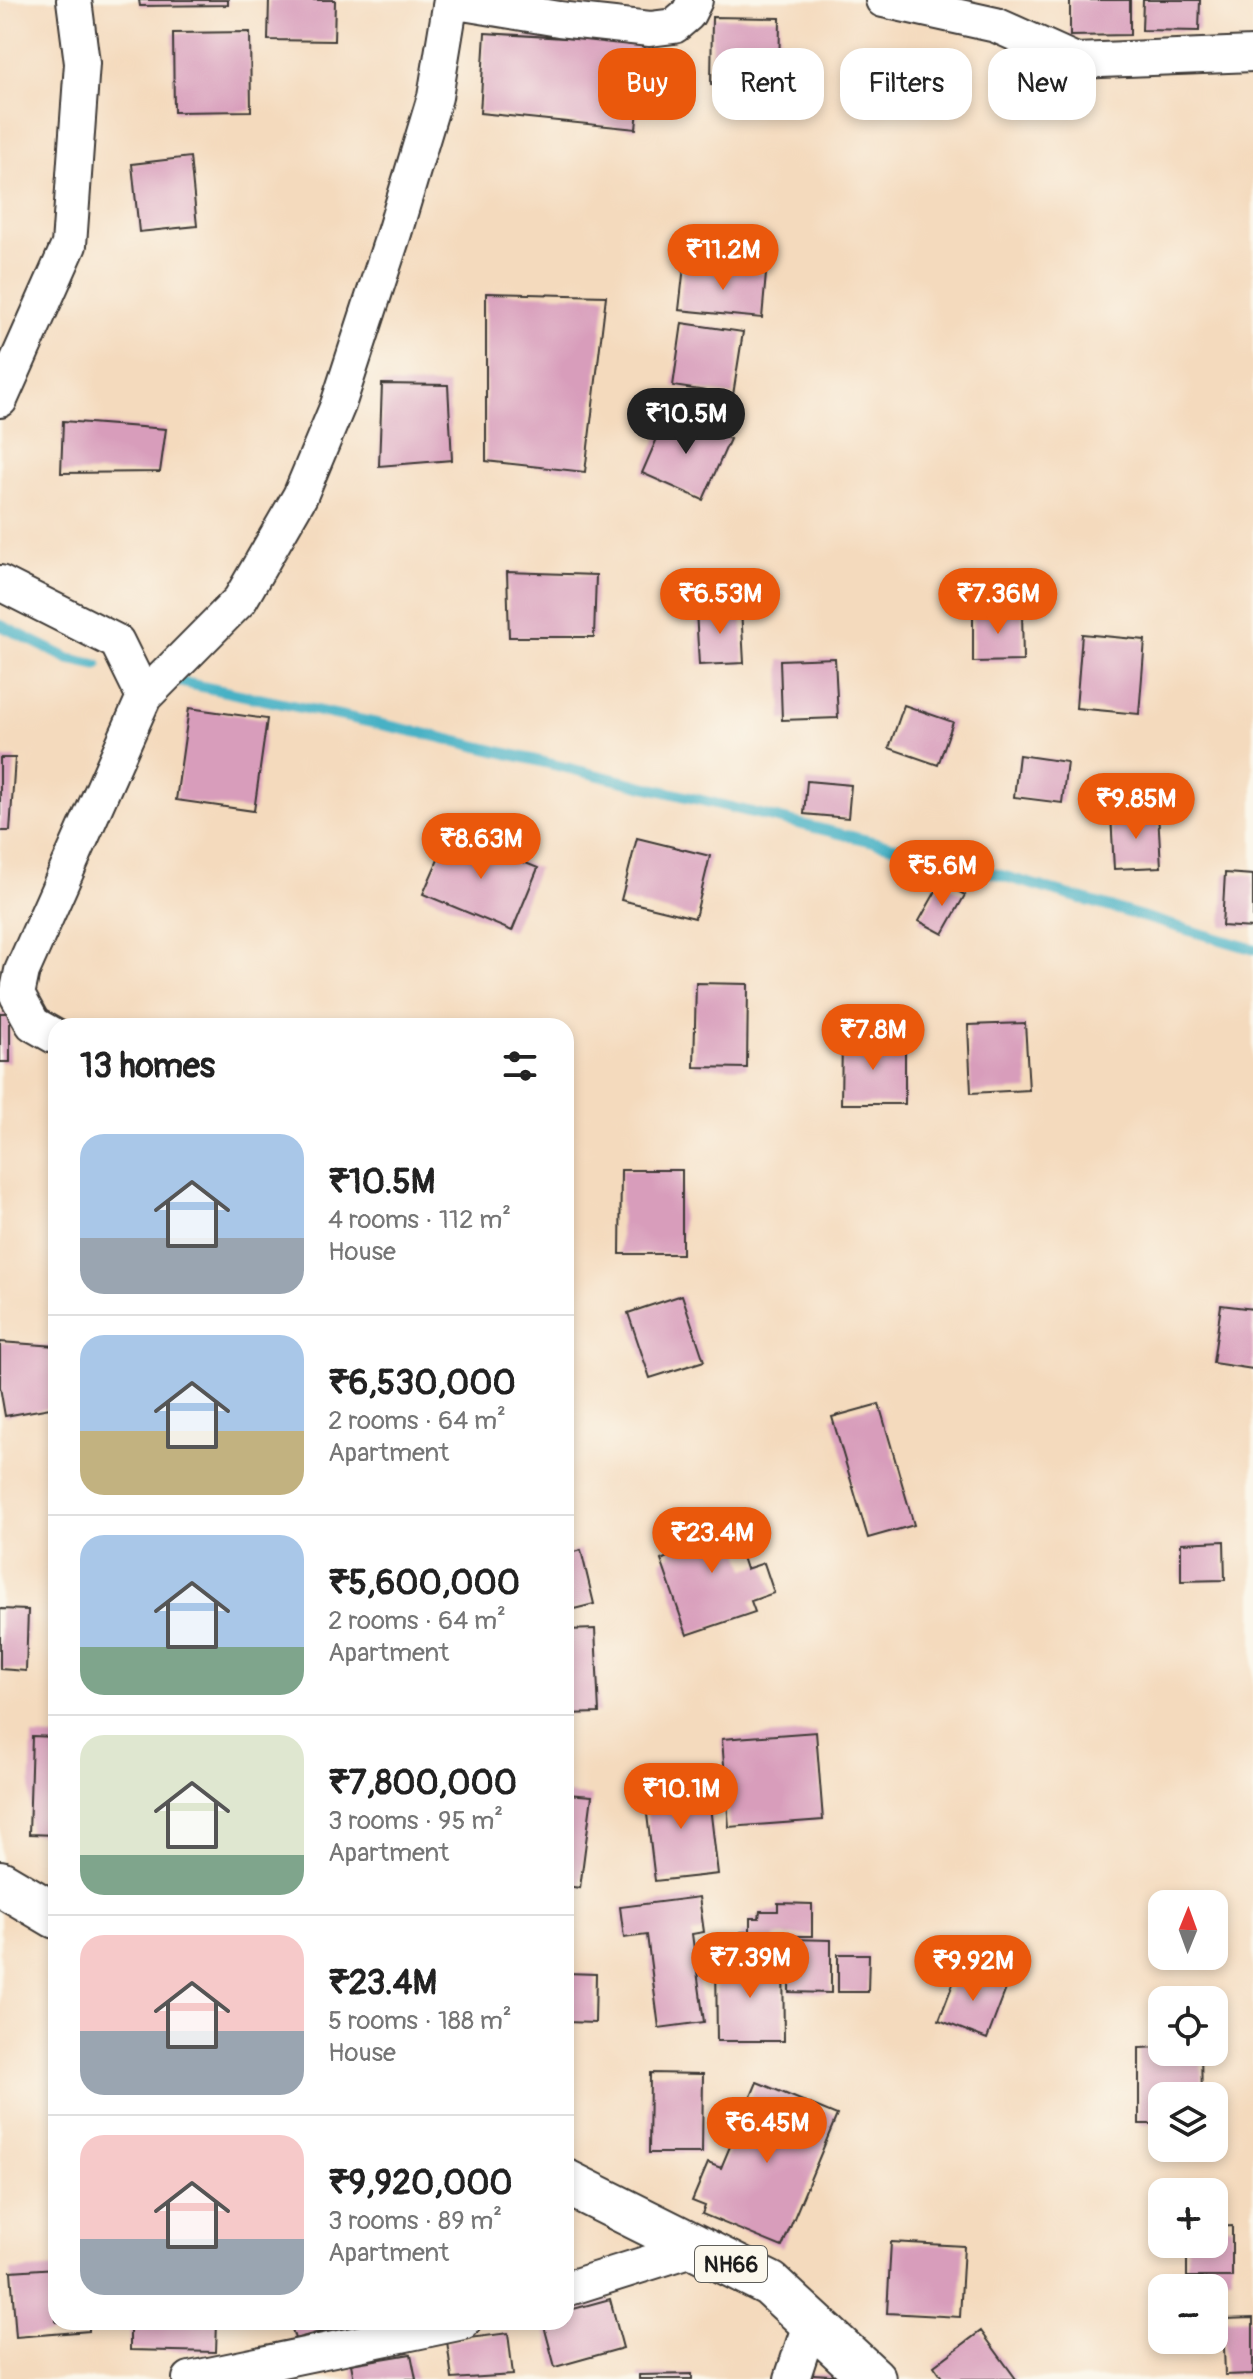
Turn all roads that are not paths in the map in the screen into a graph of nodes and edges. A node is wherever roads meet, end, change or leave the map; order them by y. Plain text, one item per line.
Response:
1 (74, 0) edge
2 (695, 0) edge
3 (883, 0) edge
4 (451, 1) edge
5 (1253, 54) edge
6 (0, 400) edge
7 (0, 583) edge
8 (144, 697) junction
9 (48, 1032) edge
10 (0, 1883) edge
11 (48, 1911) edge
12 (574, 2186) edge
13 (699, 2247) junction
14 (574, 2286) edge
15 (811, 2321) junction
16 (425, 2330) edge
17 (190, 2379) edge
18 (792, 2379) edge
19 (873, 2379) edge

1 - 6 street
2 - 4 street
3 - 5 street
4 - 8 street
7 - 8 street
8 - 9 street
10 - 11 main road
12 - 13 main road, NH66
13 - 14 street
13 - 15 main road, NH66
15 - 18 street
15 - 19 main road, NH66
16 - 17 street

